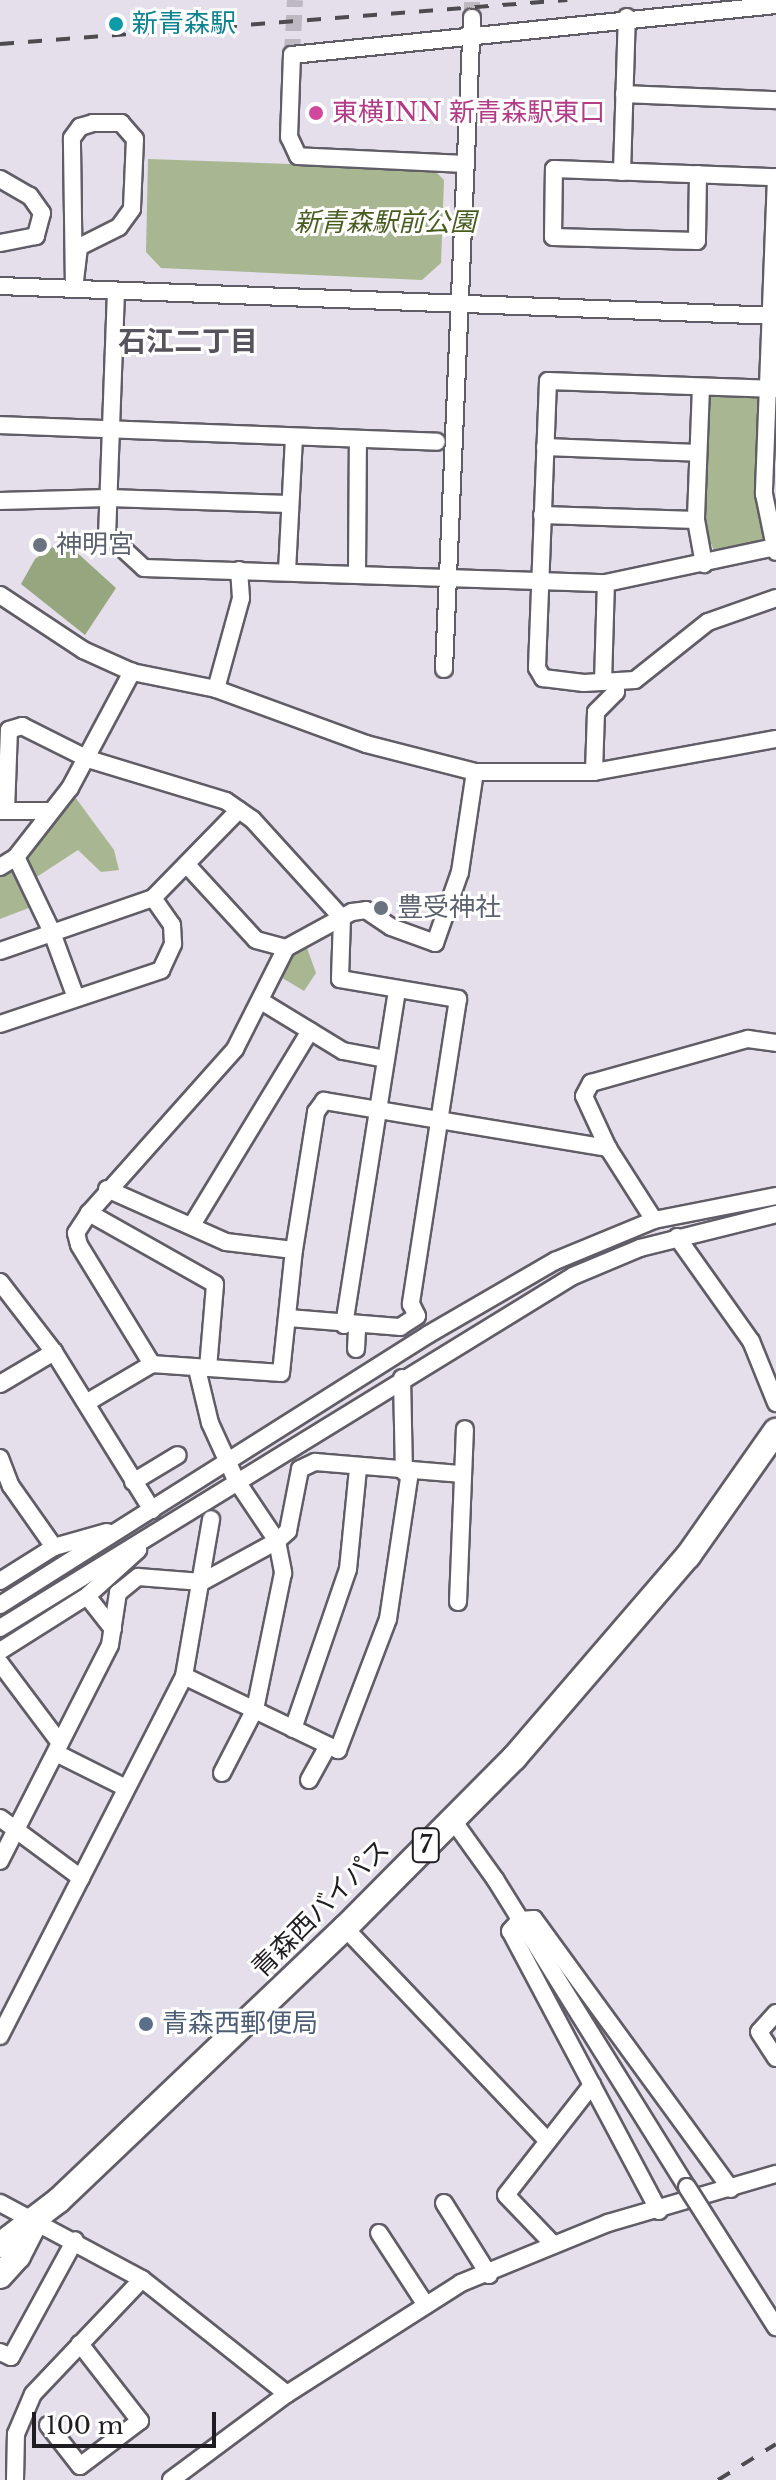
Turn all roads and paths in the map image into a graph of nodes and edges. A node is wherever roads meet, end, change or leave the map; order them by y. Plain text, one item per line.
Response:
1 (776, 5) edge
2 (627, 17) junction
3 (472, 25) junction
4 (624, 94) junction
5 (776, 100) edge
6 (465, 164) junction
7 (622, 172) junction
8 (698, 174) junction
9 (776, 177) edge
10 (0, 179) edge
11 (0, 243) edge
12 (0, 286) edge
13 (74, 289) junction
14 (116, 291) junction
15 (458, 304) junction
16 (773, 316) edge
17 (701, 387) junction
18 (772, 389) edge
19 (0, 425) edge
20 (110, 430) junction
21 (294, 437) junction
22 (358, 440) junction
23 (437, 442) dead end
24 (545, 447) junction
25 (698, 453) junction
26 (770, 460) edge
27 (108, 498) junction
28 (0, 501) edge
29 (289, 504) junction
30 (542, 515) junction
31 (696, 520) junction
32 (776, 549) edge
33 (704, 564) junction
34 (239, 570) junction
35 (287, 571) junction
36 (357, 573) junction
37 (447, 577) junction
38 (539, 581) junction
39 (606, 583) junction
40 (0, 595) edge
41 (776, 598) edge
42 (444, 669) dead end
43 (132, 672) junction
44 (610, 682) junction
45 (216, 689) junction
46 (776, 739) edge
47 (88, 759) junction
48 (475, 772) junction
49 (594, 772) junction
50 (239, 810) junction
51 (3, 811) edge
52 (51, 811) junction
53 (16, 857) junction
54 (188, 866) junction
55 (0, 867) edge
56 (153, 898) junction
57 (342, 918) junction
58 (51, 930) junction
59 (286, 948) junction
60 (0, 951) edge
61 (397, 992) junction
62 (76, 998) junction
63 (261, 1001) junction
64 (0, 1024) edge
65 (310, 1031) junction
66 (776, 1043) edge
67 (386, 1059) junction
68 (377, 1110) junction
69 (439, 1122) junction
70 (608, 1148) junction
71 (107, 1189) junction
72 (776, 1196) edge
73 (89, 1213) junction
74 (776, 1214) edge
75 (654, 1220) junction
76 (192, 1225) junction
77 (677, 1237) junction
78 (294, 1250) junction
79 (0, 1282) edge
80 (417, 1316) junction
81 (287, 1318) junction
82 (351, 1326) junction
83 (429, 1334) junction
84 (356, 1349) dead end
85 (54, 1352) junction
86 (152, 1364) junction
87 (203, 1369) junction
88 (402, 1378) junction
89 (0, 1384) edge
90 (86, 1403) junction
91 (776, 1403) edge
92 (465, 1429) dead end
93 (776, 1431) edge
94 (178, 1455) dead end
95 (0, 1458) edge
96 (228, 1464) junction
97 (358, 1468) junction
98 (407, 1472) junction
99 (460, 1474) junction
100 (236, 1480) junction
101 (133, 1482) junction
102 (6, 1489) edge
103 (152, 1510) junction
104 (211, 1519) dead end
105 (126, 1526) junction
106 (156, 1531) junction
107 (277, 1541) junction
108 (54, 1547) junction
109 (0, 1581) edge
110 (202, 1582) junction
111 (87, 1596) junction
112 (458, 1602) dead end
113 (0, 1605) edge
114 (0, 1628) edge
115 (113, 1629) junction
116 (0, 1651) edge
117 (0, 1663) edge
118 (184, 1676) junction
119 (255, 1709) junction
120 (293, 1729) junction
121 (328, 1746) junction
122 (58, 1748) junction
123 (222, 1773) dead end
124 (309, 1780) dead end
125 (126, 1788) junction
126 (0, 1818) edge
127 (452, 1819) junction
128 (17, 1827) junction
129 (0, 1861) edge
130 (81, 1878) junction
131 (520, 1920) junction
132 (345, 1928) junction
133 (776, 2013) edge
134 (0, 2036) edge
135 (776, 2058) edge
136 (592, 2085) junction
137 (548, 2141) junction
138 (776, 2174) edge
139 (731, 2189) junction
140 (0, 2203) edge
141 (444, 2203) dead end
142 (659, 2211) junction
143 (35, 2222) junction
144 (379, 2233) dead end
145 (75, 2240) junction
146 (552, 2243) junction
147 (0, 2245) edge
148 (489, 2275) junction
149 (0, 2276) edge
150 (142, 2279) junction
151 (426, 2305) junction
152 (776, 2327) edge
153 (80, 2344) junction
154 (0, 2352) edge
155 (287, 2394) junction
156 (48, 2425) dead end
157 (15, 2480) edge
158 (171, 2480) edge

1 - 2 street
2 - 3 street
2 - 4 street
3 - 6 street
3 - 6 street
4 - 5 street
4 - 7 street
6 - 15 street
7 - 8 street
7 - 8 street
8 - 9 street
9 - 16 street
10 - 11 street
12 - 13 street
13 - 13 street
13 - 14 street
14 - 15 street
14 - 20 street
15 - 16 street
15 - 37 street
16 - 18 street
17 - 18 street
17 - 24 street
17 - 25 street
18 - 26 street
19 - 20 street
20 - 21 street
20 - 27 street
21 - 22 street
21 - 29 street
22 - 23 street
22 - 36 street
24 - 25 street
24 - 30 street
25 - 31 street
26 - 32 street
27 - 28 street
27 - 29 street
27 - 34 street
29 - 35 street
30 - 31 street
30 - 38 street
31 - 33 street
32 - 33 street
33 - 39 street
34 - 35 street
34 - 45 street
35 - 36 street
36 - 37 street
37 - 38 street
37 - 42 street
38 - 39 street
38 - 44 street
39 - 44 street
40 - 43 street
41 - 44 street
43 - 45 street
43 - 47 street
44 - 49 street
45 - 48 street
46 - 49 street
47 - 50 street
47 - 51 street
47 - 52 street
48 - 49 street
48 - 57 street
50 - 54 street
50 - 57 street
51 - 52 street
52 - 53 street
53 - 55 street
53 - 58 street
54 - 56 street
54 - 59 street
56 - 58 street
56 - 62 street
57 - 59 street
57 - 61 street
58 - 60 street
58 - 62 street
59 - 63 street
61 - 67 street
61 - 69 street
62 - 64 street
63 - 65 street
63 - 71 street
65 - 67 street
65 - 76 street
66 - 70 street
67 - 68 street
68 - 69 street
68 - 78 street
68 - 82 street
69 - 70 street
69 - 80 street
70 - 75 street
71 - 73 street
71 - 76 street
72 - 75 street
73 - 86 street
73 - 87 street
74 - 77 street
75 - 83 street
76 - 78 street
77 - 88 street
77 - 91 street
78 - 81 street
79 - 85 street
80 - 82 street
80 - 83 street
81 - 82 street
81 - 87 street
82 - 84 street
83 - 96 street
85 - 89 street
85 - 90 street
86 - 87 street
86 - 90 street
87 - 96 street
88 - 98 street
88 - 100 street
90 - 101 street
92 - 99 street
93 - 127 highway, 青森西バイパス / 7
94 - 101 street
95 - 102 street
96 - 100 street
96 - 103 street
97 - 98 street
97 - 107 street
97 - 120 street
98 - 99 street
98 - 121 street
99 - 112 street
100 - 106 street
100 - 107 street
101 - 103 street
102 - 108 street
103 - 105 street
104 - 110 street
105 - 108 street
105 - 113 street
106 - 111 street
106 - 114 street
107 - 110 street
107 - 119 street
108 - 109 street
110 - 115 street
110 - 118 street
111 - 115 street
111 - 116 street
115 - 122 street
117 - 122 street
118 - 119 street
118 - 125 street
119 - 120 street
119 - 123 street
120 - 121 street
121 - 124 street
122 - 125 street
122 - 128 street
125 - 130 street
126 - 128 street
127 - 131 street
127 - 132 highway, 青森西バイパス / 7
128 - 129 street
128 - 130 street
130 - 134 street
131 - 136 street
131 - 139 street
131 - 152 street, bridge
132 - 137 street
132 - 143 highway, 青森西バイパス / 7
133 - 135 street
136 - 137 street
136 - 142 street
137 - 146 street
138 - 139 street
139 - 142 street
140 - 143 street
141 - 148 street
142 - 146 street
143 - 145 street
143 - 147 highway, 青森西バイパス / 7
143 - 149 highway, 青森西バイパス / 7
144 - 151 street
145 - 150 street
145 - 154 street
146 - 148 street
148 - 151 street
150 - 153 street
150 - 155 street
151 - 155 street
153 - 156 street
153 - 157 street
155 - 158 street

